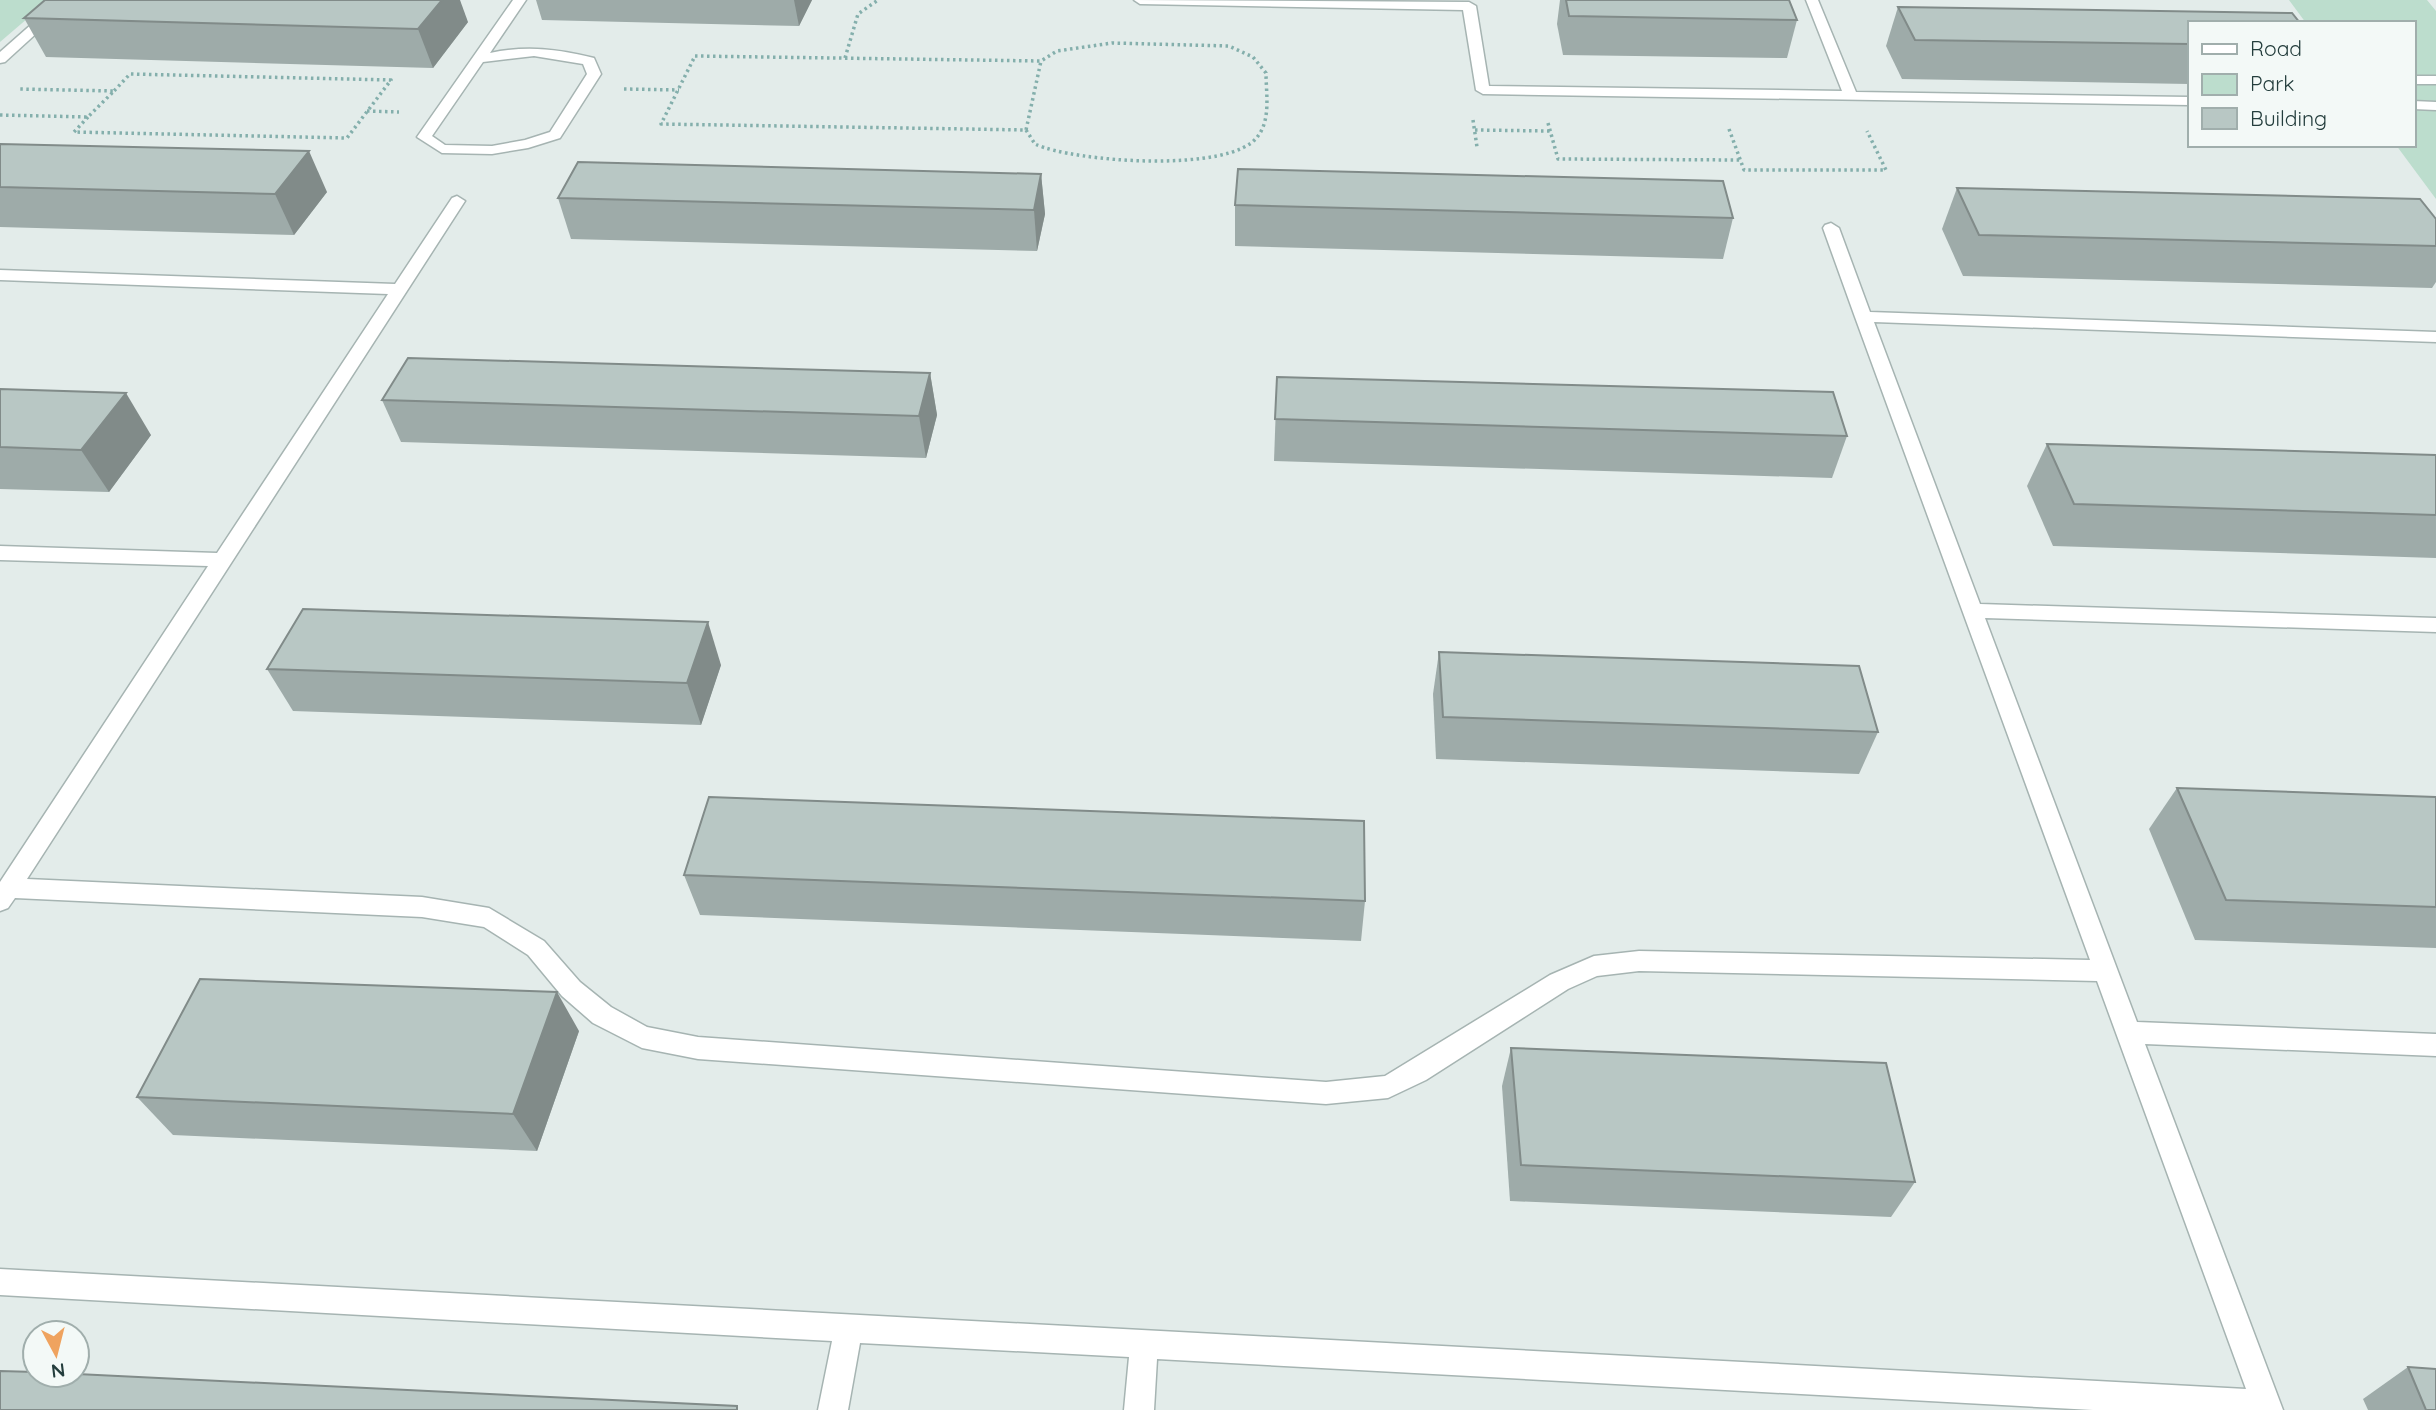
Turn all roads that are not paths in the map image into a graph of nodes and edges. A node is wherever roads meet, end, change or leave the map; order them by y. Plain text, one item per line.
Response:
1 (66, 0) edge
2 (520, 0) edge
3 (1140, 0) edge
4 (1812, 0) edge
5 (0, 59) edge
6 (480, 59) junction
7 (2415, 79) edge
8 (2436, 80) edge
9 (1850, 95) junction
10 (2188, 101) edge
11 (2415, 105) edge
12 (2436, 106) edge
13 (457, 201) dead end
14 (1831, 228) dead end
15 (0, 275) edge
16 (399, 289) junction
17 (1863, 317) junction
18 (2436, 337) edge
19 (0, 553) edge
20 (223, 560) junction
21 (1972, 611) junction
22 (2436, 625) edge
23 (4, 894) edge
24 (2106, 971) junction
25 (2128, 1032) junction
26 (2436, 1045) edge
27 (0, 1282) edge
28 (849, 1328) junction
29 (1144, 1343) junction
30 (2267, 1407) edge
31 (833, 1410) edge
32 (1139, 1410) edge

1 - 5 lane
2 - 6 lane
3 - 9 lane
4 - 9 lane
6 - 6 lane
7 - 8 lane
9 - 10 lane
11 - 12 lane
13 - 16 lane
14 - 17 lane
15 - 16 lane
16 - 20 lane
17 - 18 lane
17 - 21 lane
19 - 20 lane
20 - 23 lane
21 - 22 lane
21 - 24 lane
23 - 24 lane
24 - 25 lane
25 - 26 lane
25 - 30 lane
27 - 28 lane
28 - 29 lane
28 - 31 lane
29 - 30 lane
29 - 32 lane

